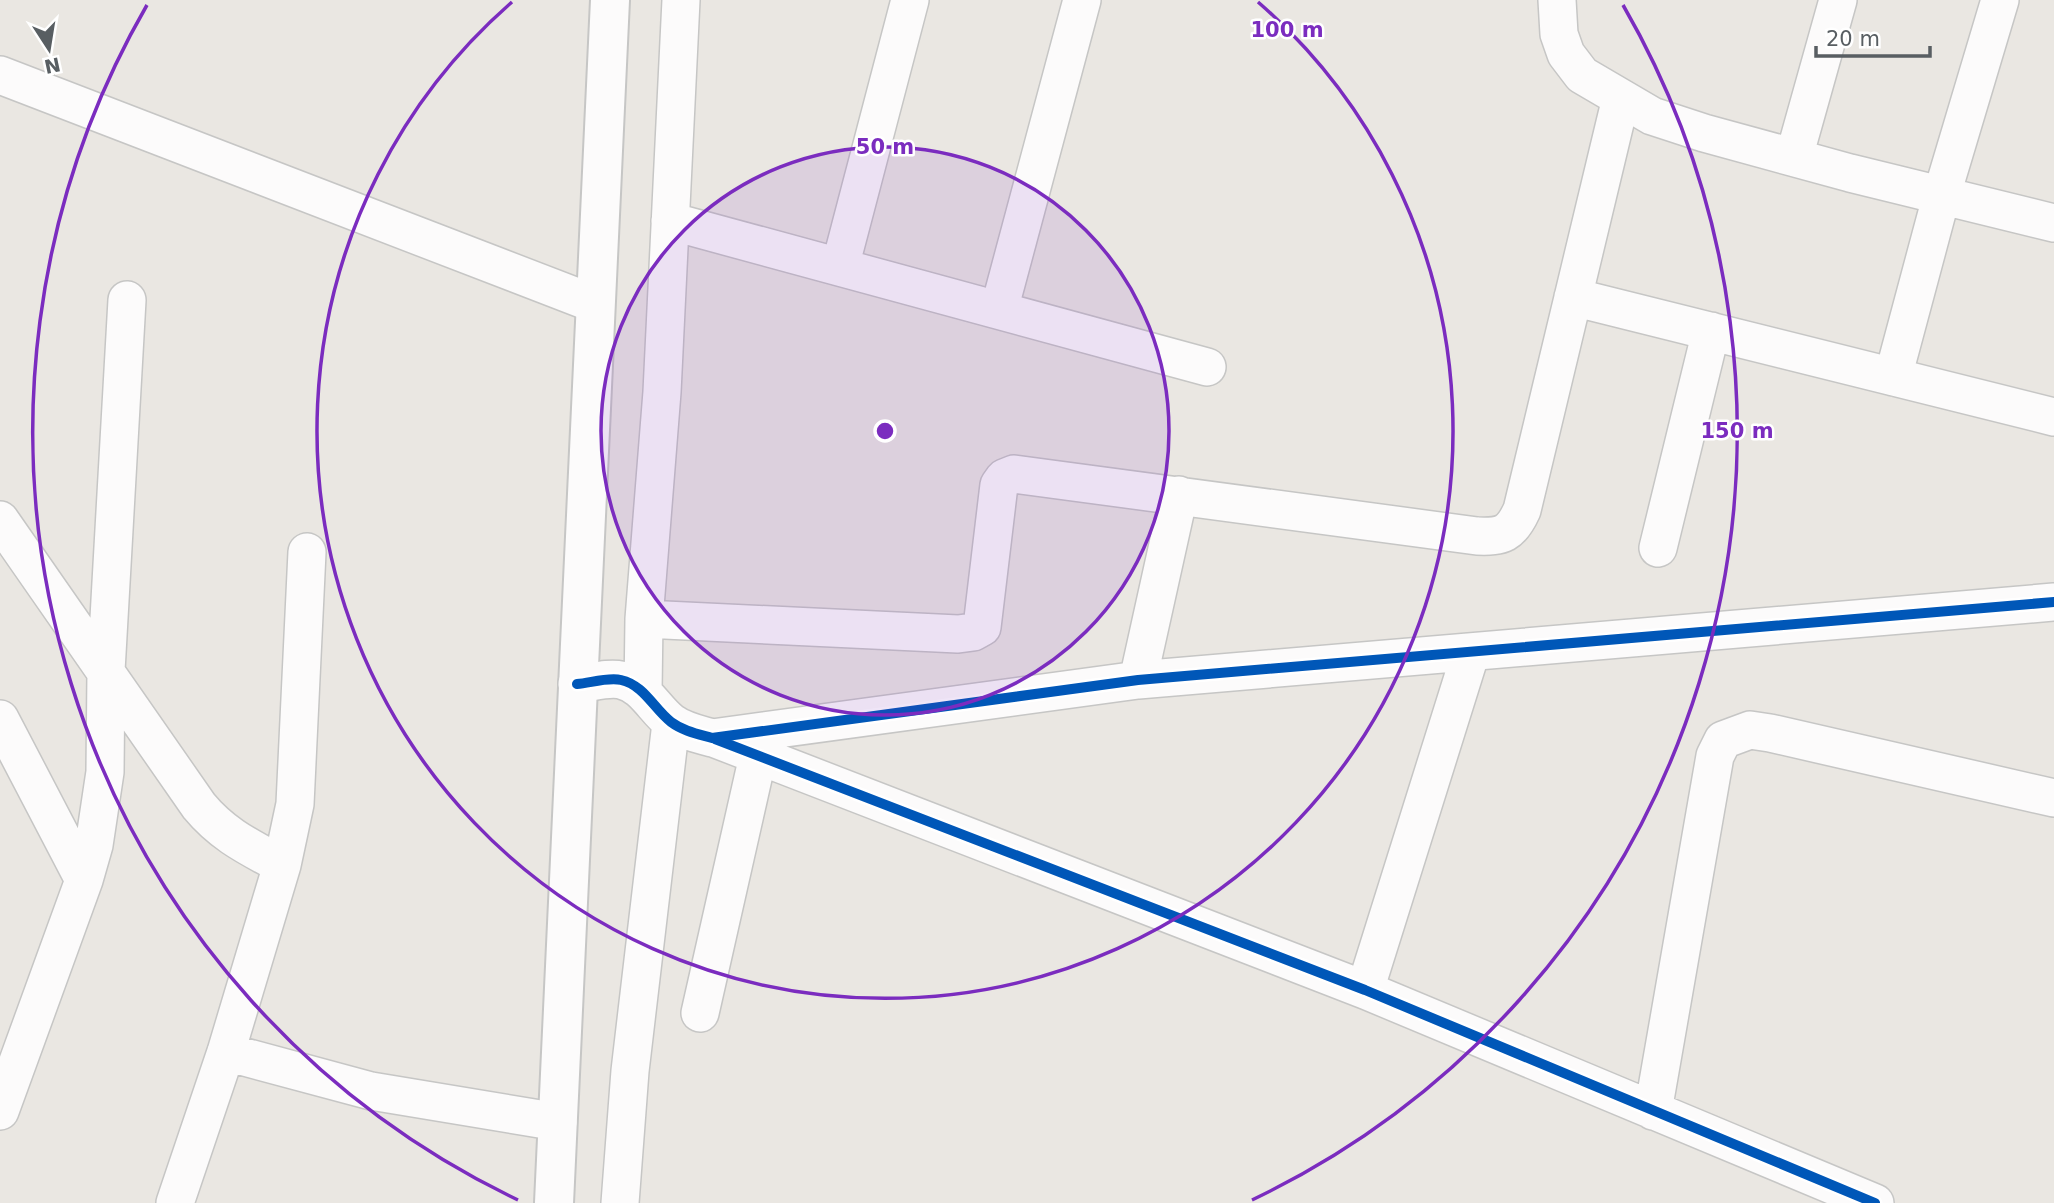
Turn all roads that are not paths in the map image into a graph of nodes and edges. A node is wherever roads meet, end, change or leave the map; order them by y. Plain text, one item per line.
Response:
1 (610, 0) edge
2 (681, 0) edge
3 (909, 0) edge
4 (1082, 0) edge
5 (1557, 0) edge
6 (1838, 0) edge
7 (2000, 0) edge
8 (0, 75) edge
9 (1621, 99) junction
10 (1794, 157) junction
11 (1942, 194) junction
12 (670, 221) junction
13 (2054, 223) edge
14 (840, 267) junction
15 (1573, 297) junction
16 (127, 300) dead end
17 (596, 304) junction
18 (999, 310) junction
19 (1710, 331) junction
20 (1207, 367) dead end
21 (1893, 377) junction
22 (2054, 417) edge
23 (1179, 495) junction
24 (0, 520) edge
25 (1658, 548) dead end
26 (307, 552) dead end
27 (2054, 602) edge
28 (644, 619) junction
29 (1471, 652) junction
30 (106, 671) junction
31 (1138, 680) junction
32 (607, 685) junction
33 (0, 719) edge
34 (671, 723) junction
35 (712, 738) junction
36 (758, 756) junction
37 (0, 772) edge
38 (35, 784) junction
39 (2054, 798) edge
40 (282, 864) junction
41 (84, 880) junction
42 (1365, 990) junction
43 (700, 1013) dead end
44 (226, 1052) junction
45 (0, 1111) edge
46 (1653, 1111) junction
47 (558, 1122) junction
48 (176, 1203) edge
49 (554, 1203) edge
50 (620, 1203) edge
51 (1875, 1203) edge

1 - 17 street
2 - 12 street
3 - 14 street
4 - 18 street
5 - 9 street
6 - 10 street
7 - 11 street
8 - 17 street
9 - 10 street
9 - 15 street
10 - 11 street
11 - 13 street
11 - 21 street
12 - 14 street
12 - 28 street
14 - 18 street
15 - 19 street
15 - 23 street
16 - 30 street
17 - 32 street
18 - 20 street
19 - 21 street
19 - 25 street
21 - 22 street
23 - 28 street
23 - 31 street
24 - 30 street
26 - 40 street
27 - 29 street
28 - 32 street
29 - 31 street
29 - 42 street
30 - 40 street
30 - 41 street
31 - 35 street
32 - 34 street
32 - 47 street
33 - 38 street
34 - 35 street
34 - 50 street
35 - 36 street
36 - 42 street
36 - 43 street
37 - 38 street
38 - 41 street
39 - 46 street
40 - 44 street
41 - 45 street
42 - 46 street
44 - 47 street
44 - 48 street
46 - 51 street
47 - 49 street

